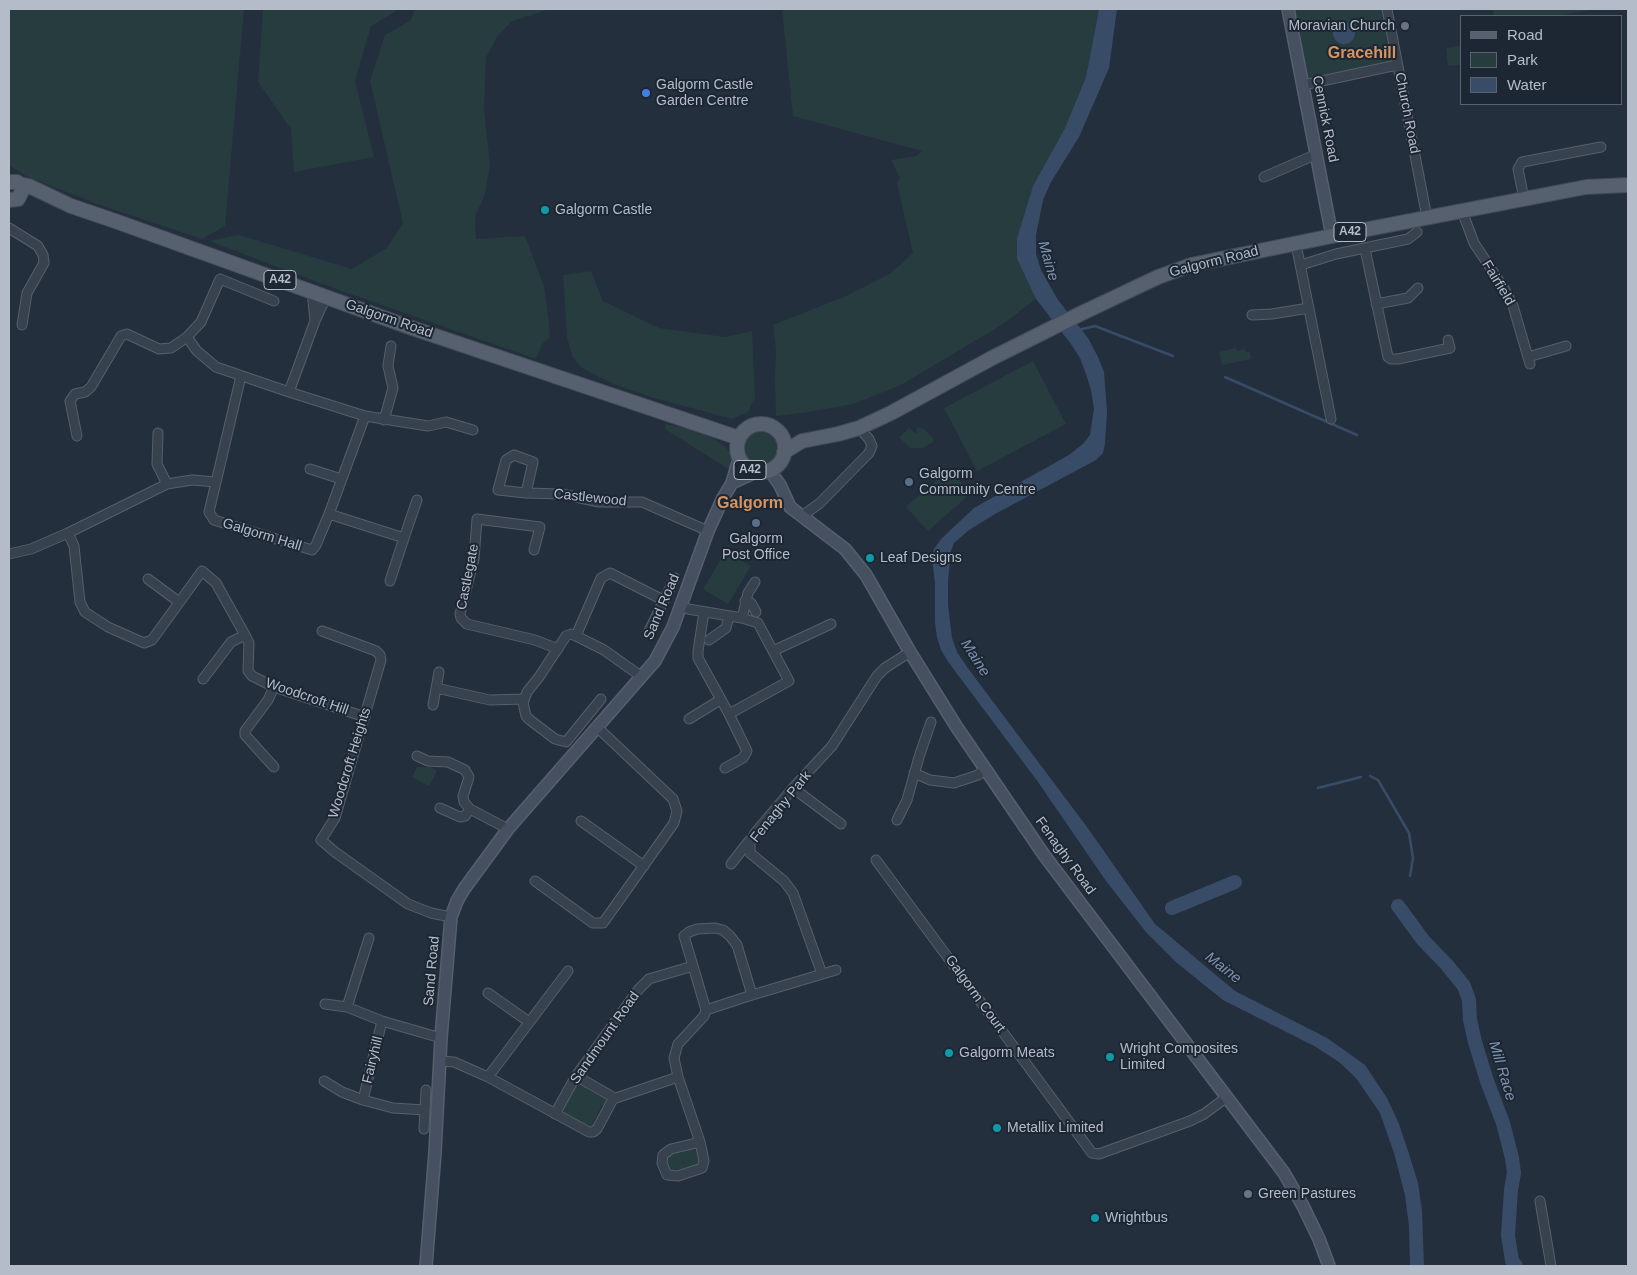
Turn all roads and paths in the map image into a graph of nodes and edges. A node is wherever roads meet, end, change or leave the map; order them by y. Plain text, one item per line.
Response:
1 (1288, 9) edge
2 (1388, 9) edge
3 (1397, 65) junction
4 (1303, 86) junction
5 (1601, 147) dead end
6 (1317, 154) junction
7 (1264, 177) dead end
8 (1628, 185) edge
9 (13, 191) edge
10 (1524, 199) junction
11 (1462, 211) junction
12 (1427, 218) junction
13 (9, 228) edge
14 (1417, 232) dead end
15 (1332, 236) junction
16 (1296, 244) junction
17 (1365, 249) junction
18 (1300, 265) junction
19 (1418, 288) dead end
20 (312, 291) junction
21 (274, 301) dead end
22 (328, 301) junction
23 (1376, 304) junction
24 (1309, 308) junction
25 (1252, 315) dead end
26 (315, 321) junction
27 (22, 325) dead end
28 (187, 336) junction
29 (1448, 340) dead end
30 (391, 346) dead end
31 (1566, 346) dead end
32 (241, 376) junction
33 (289, 392) junction
34 (365, 416) junction
35 (1332, 419) dead end
36 (384, 420) junction
37 (859, 428) junction
38 (473, 430) dead end
39 (777, 431) junction
40 (158, 433) dead end
41 (77, 436) dead end
42 (739, 438) junction
43 (802, 441) junction
44 (784, 452) junction
45 (739, 459) junction
46 (310, 469) dead end
47 (762, 471) junction
48 (342, 480) junction
49 (216, 482) junction
50 (732, 483) junction
51 (167, 484) junction
52 (526, 493) junction
53 (417, 500) dead end
54 (329, 514) junction
55 (802, 516) junction
56 (708, 531) junction
57 (68, 534) junction
58 (404, 538) junction
59 (534, 550) dead end
60 (9, 554) edge
61 (674, 578) dead end
62 (148, 579) dead end
63 (390, 581) dead end
64 (755, 582) dead end
65 (663, 600) junction
66 (745, 601) junction
67 (179, 602) junction
68 (680, 606) junction
69 (704, 612) junction
70 (756, 612) dead end
71 (729, 616) junction
72 (742, 618) junction
73 (831, 624) dead end
74 (649, 631) dead end
75 (322, 632) dead end
76 (245, 635) junction
77 (576, 636) junction
78 (709, 640) dead end
79 (558, 649) junction
80 (773, 651) junction
81 (910, 652) junction
82 (439, 672) dead end
83 (642, 677) junction
84 (203, 679) dead end
85 (274, 687) junction
86 (436, 688) junction
87 (524, 699) junction
88 (601, 699) dead end
89 (720, 700) junction
90 (433, 705) dead end
91 (729, 714) junction
92 (365, 717) junction
93 (689, 719) dead end
94 (930, 722) dead end
95 (598, 728) junction
96 (417, 756) dead end
97 (274, 767) dead end
98 (725, 768) dead end
99 (985, 769) junction
100 (914, 773) junction
101 (793, 788) junction
102 (440, 808) dead end
103 (470, 809) junction
104 (897, 820) dead end
105 (581, 821) dead end
106 (841, 824) dead end
107 (508, 829) junction
108 (755, 833) junction
109 (876, 860) dead end
110 (731, 864) dead end
111 (644, 866) junction
112 (535, 881) dead end
113 (451, 917) junction
114 (369, 938) dead end
115 (693, 966) junction
116 (836, 970) dead end
117 (568, 971) dead end
118 (822, 974) junction
119 (488, 993) dead end
120 (752, 995) junction
121 (325, 1004) dead end
122 (347, 1007) junction
123 (706, 1010) junction
124 (382, 1021) junction
125 (529, 1022) junction
126 (441, 1038) junction
127 (440, 1061) junction
128 (576, 1076) junction
129 (488, 1077) junction
130 (678, 1077) junction
131 (324, 1081) dead end
132 (426, 1090) dead end
133 (1227, 1097) junction
134 (363, 1100) junction
135 (612, 1100) junction
136 (425, 1110) junction
137 (556, 1114) junction
138 (424, 1129) dead end
139 (700, 1142) junction
140 (1540, 1201) dead end
141 (426, 1266) edge
142 (1329, 1266) edge
143 (1551, 1266) edge

1 - 4 street, Cennick Road
2 - 3 street, Church Road
3 - 4 street
3 - 12 street, Church Road
4 - 6 street, Cennick Road
5 - 10 street
6 - 7 street
6 - 15 street, Cennick Road
8 - 10 main road, Galgorm Road / A42
9 - 20 main road, Galgorm Road / A42
10 - 11 main road, Galgorm Road / A42
11 - 12 main road, Galgorm Road / A42
11 - 31 street, Fairfield
12 - 15 main road, Galgorm Road / A42
13 - 27 street
14 - 17 street
15 - 16 main road, Galgorm Road / A42
16 - 18 street
16 - 37 main road, Galgorm Road / A42
17 - 18 street
17 - 23 street
18 - 24 street
19 - 23 street
20 - 22 main road, Galgorm Road / A42
20 - 26 street
21 - 28 street
22 - 26 street
22 - 42 main road, Galgorm Road / A42
23 - 29 street
24 - 25 street
24 - 35 street
26 - 33 street
28 - 32 street
28 - 41 street
30 - 36 street
32 - 33 street
32 - 49 street, Galgorm Hall
33 - 34 street
34 - 36 street
34 - 48 street, Galgorm Hall
36 - 38 street
37 - 43 main road, Galgorm Road / A42
37 - 55 street
39 - 42 main road
39 - 43 main road
39 - 44 main road, A42
40 - 51 street
42 - 45 main road, A42
43 - 44 main road, Galgorm Road / A42
44 - 47 main road, A42
45 - 47 main road, A42
45 - 50 street, Sand Road
46 - 48 street
47 - 50 street
47 - 55 street, Fenaghy Road
48 - 54 street, Galgorm Hall
49 - 51 street
49 - 54 street, Galgorm Hall
50 - 56 street, Sand Road
51 - 57 street
52 - 52 street, Castlewood
52 - 56 street, Castlewood
53 - 58 street
54 - 58 street
55 - 81 street, Fenaghy Road
56 - 68 street, Sand Road
57 - 60 street
57 - 67 street
58 - 63 street
59 - 79 street, Castlegate
61 - 65 street
62 - 67 street
64 - 66 street
65 - 74 street
65 - 77 street
66 - 70 street
66 - 72 street
67 - 76 street, Woodcroft Hill
68 - 69 street
68 - 83 street, Sand Road
69 - 71 street
69 - 89 street
71 - 72 street
71 - 78 street
72 - 80 street
73 - 80 street
75 - 92 street, Woodcroft Heights
76 - 84 street
76 - 85 street, Woodcroft Hill
77 - 79 street
77 - 83 street
79 - 87 street
80 - 91 street
81 - 99 street, Fenaghy Road
81 - 101 street, Fenaghy Park
82 - 86 street
83 - 95 street, Sand Road
85 - 92 street, Woodcroft Hill
85 - 97 street
86 - 87 street
86 - 90 street
87 - 88 street
89 - 91 street
89 - 93 street
91 - 98 street
92 - 113 street, Woodcroft Heights
94 - 100 street
95 - 107 street, Sand Road
95 - 111 street
96 - 103 street
99 - 100 street
99 - 133 street, Fenaghy Road
100 - 104 street
101 - 106 street
101 - 108 street, Fenaghy Park
102 - 103 street
103 - 107 street
105 - 111 street
107 - 113 street, Sand Road
108 - 110 street
108 - 118 street, Fenaghy Park
109 - 133 street, Galgorm Court
111 - 112 street
113 - 126 street, Sand Road
114 - 122 street
115 - 120 street
115 - 123 street
115 - 128 street, Sandmount Road
116 - 118 street
117 - 125 street
118 - 120 street
119 - 125 street
120 - 123 street
121 - 122 street, Fairyhill
122 - 124 street, Fairyhill
123 - 130 street
124 - 126 street, Fairyhill
124 - 134 street, Fairyhill
125 - 129 street
126 - 127 street, Sand Road
127 - 129 street
127 - 141 street, Sand Road
128 - 135 street
128 - 137 street, Sandmount Road
129 - 137 street
130 - 135 street
130 - 139 street
131 - 134 street, Fairyhill
132 - 136 street
133 - 142 street, Fenaghy Road
134 - 136 street, Fairyhill
135 - 137 street
136 - 138 street
139 - 139 street
140 - 143 street

